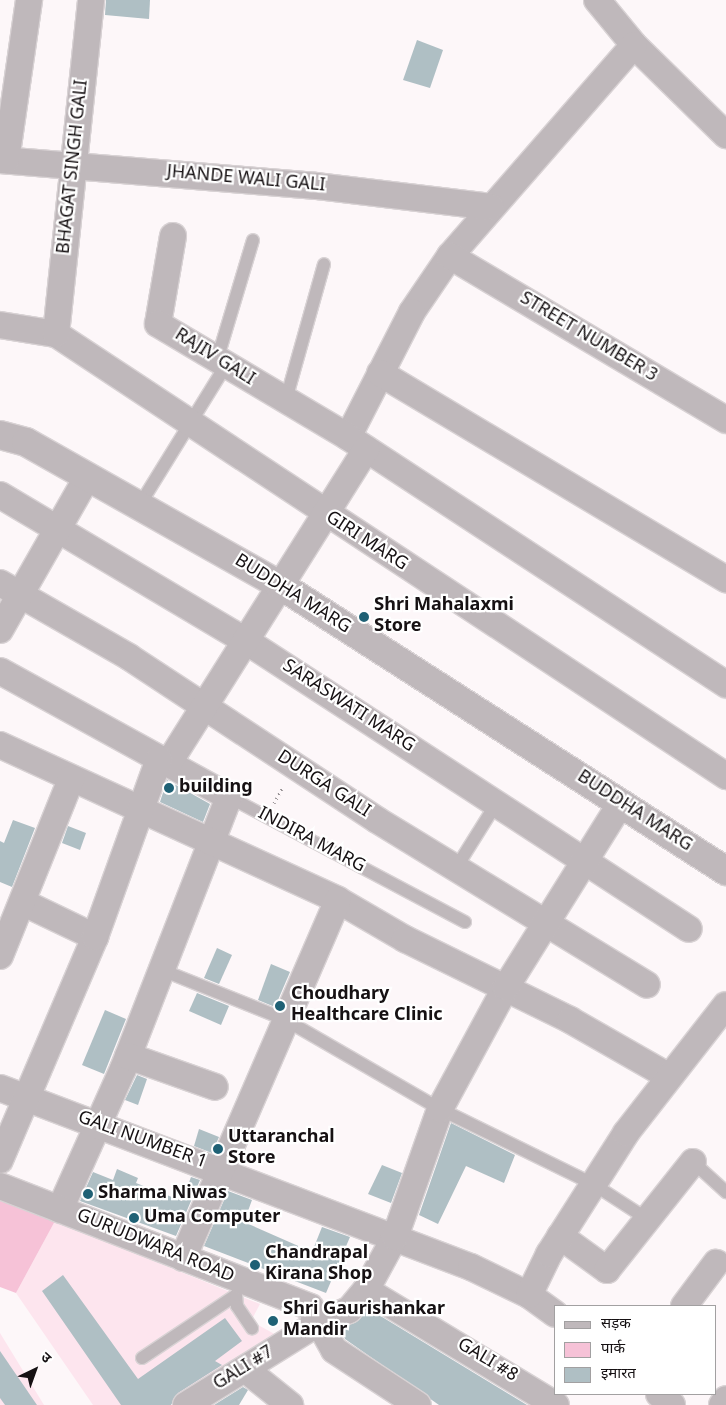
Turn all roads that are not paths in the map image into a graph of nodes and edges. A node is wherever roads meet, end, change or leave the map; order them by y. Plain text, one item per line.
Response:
1 (28, 0) edge
2 (91, 0) edge
3 (597, 0) edge
4 (634, 45) junction
5 (726, 135) edge
6 (3, 160) edge
7 (76, 164) junction
8 (490, 206) junction
9 (173, 236) dead end
10 (253, 240) dead end
11 (450, 256) junction
12 (324, 264) dead end
13 (0, 325) edge
14 (56, 334) junction
15 (222, 362) junction
16 (380, 372) junction
17 (285, 403) junction
18 (726, 420) edge
19 (190, 424) junction
20 (0, 435) edge
21 (357, 443) junction
22 (88, 476) junction
23 (0, 496) edge
24 (139, 506) junction
25 (325, 515) junction
26 (57, 530) junction
27 (726, 579) edge
28 (280, 585) junction
29 (10, 589) edge
30 (0, 630) edge
31 (246, 641) junction
32 (0, 672) edge
33 (726, 684) edge
34 (204, 706) junction
35 (0, 745) edge
36 (163, 762) junction
37 (726, 776) edge
38 (71, 779) junction
39 (229, 797) junction
40 (621, 803) junction
41 (496, 804) junction
42 (137, 809) junction
43 (210, 839) junction
44 (584, 861) junction
45 (456, 868) junction
46 (726, 871) edge
47 (338, 900) junction
48 (24, 903) junction
49 (464, 922) dead end
50 (545, 922) junction
51 (689, 929) dead end
52 (95, 937) junction
53 (0, 956) edge
54 (162, 970) junction
55 (647, 985) dead end
56 (506, 987) junction
57 (726, 1004) edge
58 (284, 1020) junction
59 (128, 1056) junction
60 (668, 1076) junction
61 (215, 1087) dead end
62 (0, 1088) edge
63 (25, 1097) junction
64 (440, 1109) junction
65 (98, 1128) junction
66 (0, 1160) edge
67 (693, 1162) joint
68 (221, 1170) junction
69 (593, 1184) junction
70 (0, 1186) edge
71 (726, 1192) edge
72 (60, 1209) junction
73 (647, 1219) junction
74 (560, 1236) junction
75 (395, 1238) junction
76 (183, 1258) junction
77 (716, 1263) dead end
78 (239, 1288) junction
79 (366, 1290) junction
80 (529, 1295) junction
81 (685, 1305) edge
82 (554, 1313) edge
83 (314, 1315) junction
84 (252, 1328) dead end
85 (142, 1358) dead end
86 (245, 1369) junction
87 (660, 1395) edge
88 (726, 1399) edge
89 (186, 1405) edge
90 (290, 1405) edge
91 (418, 1405) edge
92 (556, 1405) edge
93 (672, 1405) edge
94 (722, 1405) edge

1 - 6 street
2 - 7 street, BHAGAT SINGH GALI
3 - 4 street
4 - 5 street
4 - 8 street
6 - 7 street, JHANDE WALI GALI
7 - 8 street, JHANDE WALI GALI
7 - 14 street, BHAGAT SINGH GALI
8 - 11 street
9 - 15 street, RAJIV GALI
10 - 15 lane
11 - 16 street
11 - 18 street, STREET NUMBER 3
12 - 17 lane
13 - 14 street, GIRI MARG
14 - 19 street, GIRI MARG
15 - 17 street, RAJIV GALI
15 - 19 lane
16 - 21 street
16 - 27 street
17 - 21 street, RAJIV GALI
19 - 24 lane
19 - 25 street, GIRI MARG
20 - 22 street, BUDDHA MARG
21 - 25 street
21 - 33 street, RAJIV GALI
22 - 24 street, BUDDHA MARG
22 - 26 street
23 - 26 street, SARASWATI MARG
24 - 28 street, BUDDHA MARG
25 - 28 street
25 - 37 street, GIRI MARG
26 - 29 street
26 - 31 street, SARASWATI MARG
28 - 31 street
28 - 40 street, BUDDHA MARG
29 - 30 street
29 - 34 street, DURGA GALI
31 - 34 street
31 - 41 street, SARASWATI MARG
32 - 36 street, INDIRA MARG
34 - 36 street
34 - 45 street, DURGA GALI
35 - 38 street
36 - 39 street, INDIRA MARG
36 - 42 street
38 - 42 street
38 - 48 street
39 - 43 street
39 - 49 lane, INDIRA MARG
40 - 44 street, GALI #7
40 - 46 street, BUDDHA MARG
41 - 44 street, SARASWATI MARG
41 - 45 lane
42 - 43 street
42 - 52 street
43 - 47 street
43 - 54 street
44 - 50 street, GALI #7
44 - 51 street, SARASWATI MARG
45 - 50 street, DURGA GALI
47 - 56 street
47 - 58 street
48 - 52 street
48 - 53 street
50 - 55 street, DURGA GALI
50 - 56 street, GALI #7
52 - 63 street
54 - 58 lane
54 - 59 street
56 - 60 street
56 - 64 street, GALI #7
57 - 60 street
58 - 64 lane
58 - 68 street
59 - 61 street
59 - 65 street
60 - 69 street
62 - 63 street, GALI NUMBER 1
63 - 65 street, GALI NUMBER 1
63 - 66 street
64 - 69 lane
64 - 75 street, GALI #7
65 - 68 street, GALI NUMBER 1
65 - 72 street
67 - 71 lane
67 - 73 street
68 - 75 street, GALI NUMBER 1
68 - 76 street
69 - 73 lane
69 - 74 street
70 - 72 street, GURUDWARA ROAD
72 - 76 street, GURUDWARA ROAD
73 - 74 street
74 - 80 street
75 - 79 street, GALI #7
75 - 80 street, GALI NUMBER 1
76 - 78 street, GURUDWARA ROAD
77 - 81 street
78 - 83 street, GURUDWARA ROAD
78 - 84 lane
78 - 85 lane
79 - 83 street, GALI #7
79 - 92 street, GALI #8
80 - 82 street, GALI NUMBER 1
83 - 86 street, GALI #7
83 - 91 street
86 - 89 street, GALI #7
86 - 90 street
87 - 93 street
88 - 94 street

